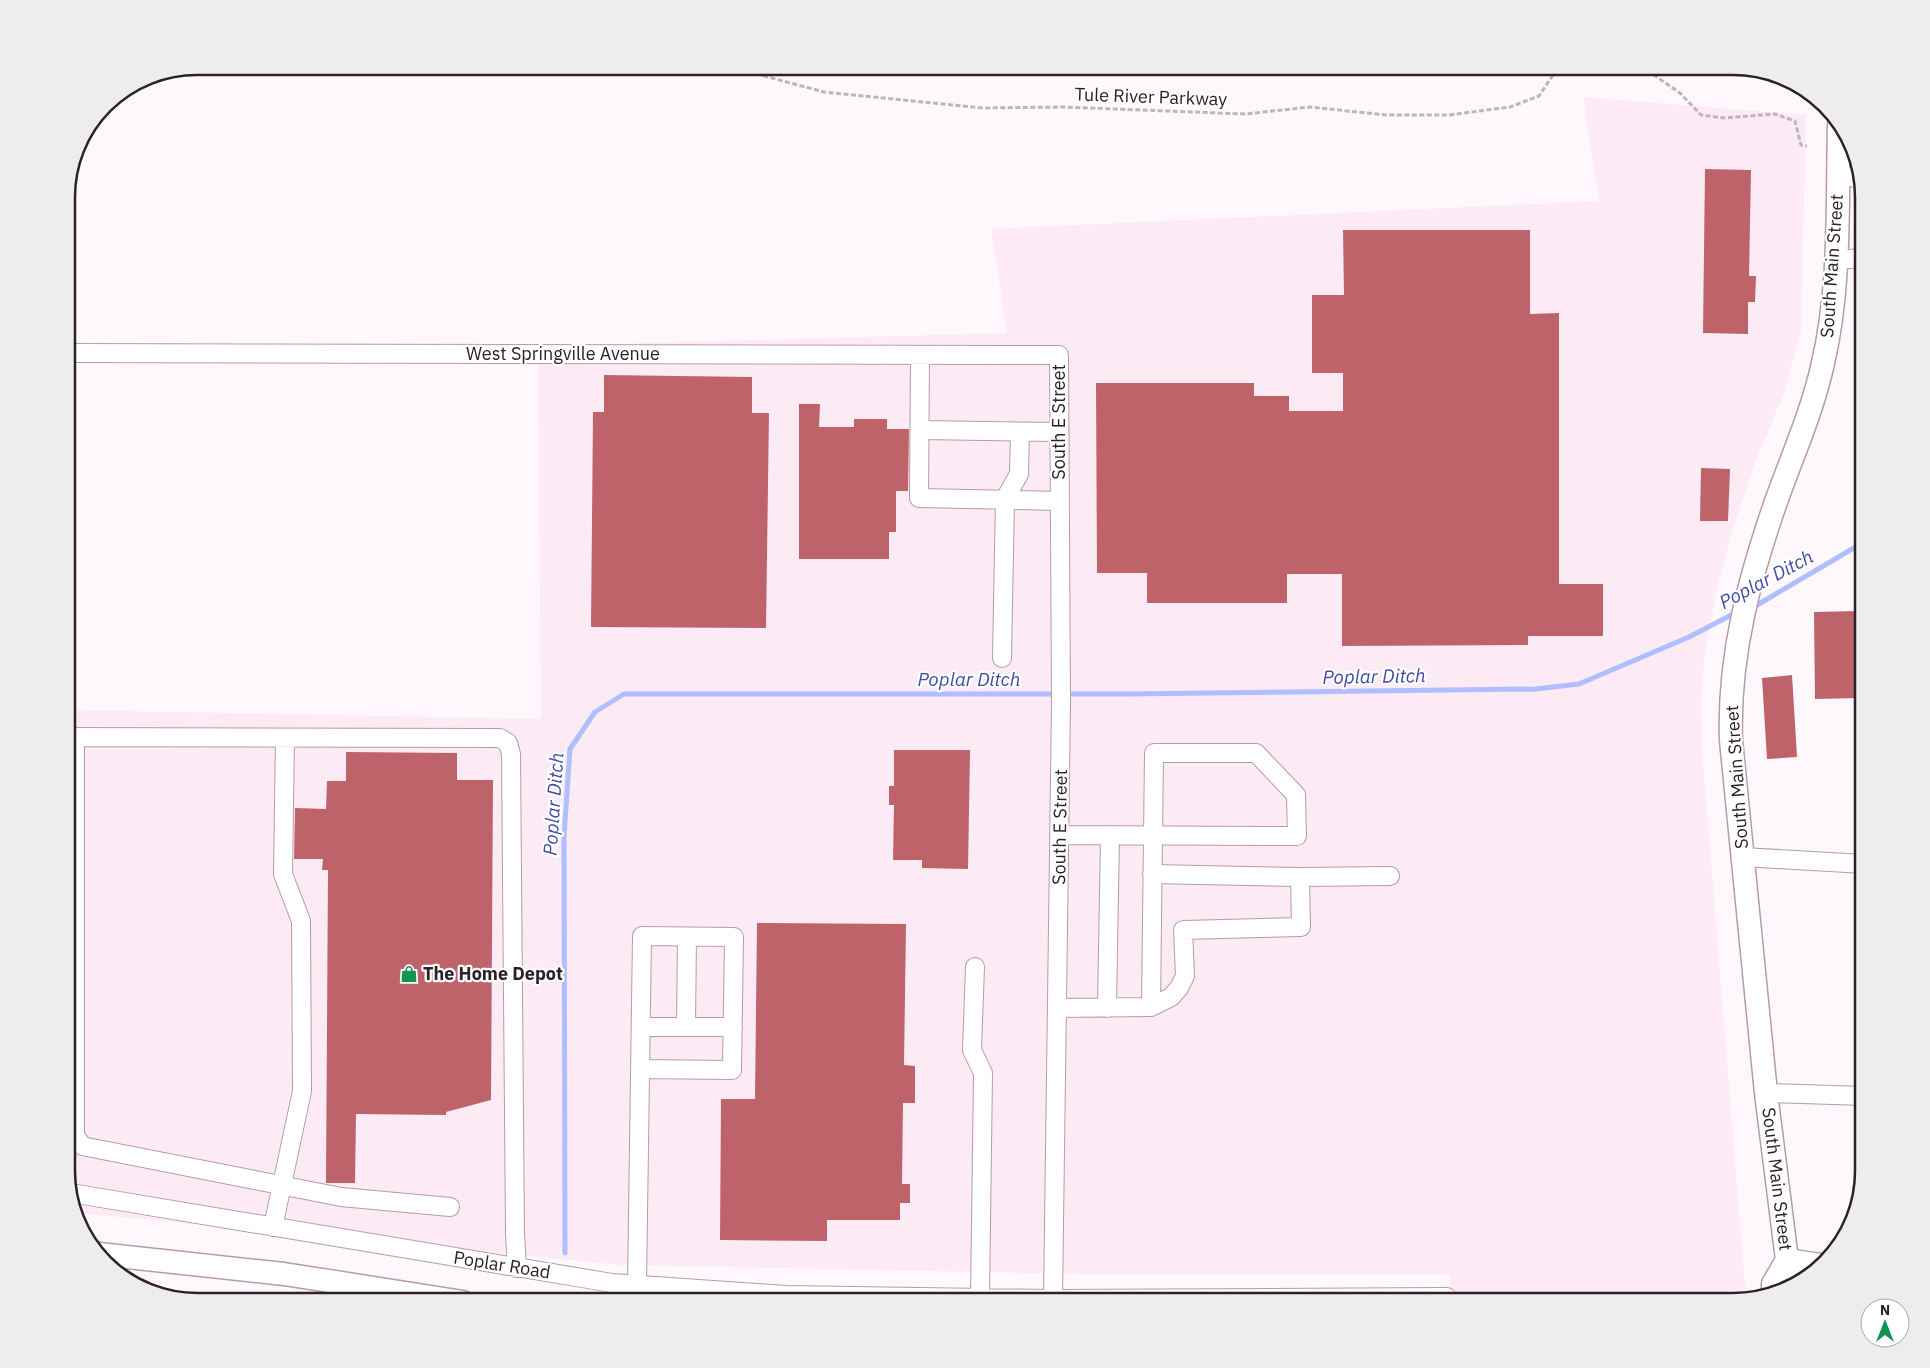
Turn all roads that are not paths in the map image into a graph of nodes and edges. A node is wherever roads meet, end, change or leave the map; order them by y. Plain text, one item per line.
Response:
1 (1842, 143) edge
2 (1848, 177) edge
3 (1855, 259) edge
4 (1836, 260) junction
5 (75, 353) edge
6 (1059, 354) joint
7 (920, 355) junction
8 (920, 430) junction
9 (1020, 432) junction
10 (1059, 432) junction
11 (1005, 500) junction
12 (1060, 501) junction
13 (1002, 658) dead end
14 (75, 737) edge
15 (285, 738) junction
16 (1059, 835) junction
17 (1110, 835) junction
18 (1152, 835) junction
19 (1743, 857) junction
20 (1855, 863) edge
21 (1152, 874) junction
22 (1390, 876) dead end
23 (1300, 877) junction
24 (687, 937) junction
25 (975, 967) dead end
26 (1150, 1007) junction
27 (1057, 1008) junction
28 (1108, 1008) junction
29 (641, 1027) junction
30 (686, 1027) junction
31 (733, 1027) junction
32 (640, 1069) junction
33 (1766, 1093) junction
34 (1855, 1096) edge
35 (75, 1136) edge
36 (282, 1185) junction
37 (78, 1195) edge
38 (450, 1207) dead end
39 (273, 1227) junction
40 (108, 1255) edge
41 (1787, 1260) junction
42 (1813, 1264) edge
43 (517, 1268) junction
44 (1798, 1274) edge
45 (637, 1285) junction
46 (1773, 1287) edge
47 (405, 1293) edge
48 (756, 1293) edge
49 (980, 1293) edge
50 (1053, 1293) edge

1 - 2 main road, South Main Street
2 - 4 main road, South Main Street
3 - 4 street
4 - 19 main road, South Main Street
5 - 7 street, West Springville Avenue
6 - 7 street, West Springville Avenue
6 - 10 street, South E Street
7 - 8 street
8 - 9 street
8 - 11 street
9 - 10 street
9 - 11 street
10 - 12 street, South E Street
11 - 12 street
11 - 13 street
12 - 16 street, South E Street
14 - 15 street
15 - 36 street
15 - 43 street
16 - 17 street
16 - 27 street, South E Street
17 - 18 street
17 - 28 street
18 - 18 street
18 - 21 street
19 - 20 street
19 - 33 main road, South Main Street
21 - 23 street
21 - 26 street
22 - 23 street
23 - 26 street
24 - 29 street
24 - 30 street
24 - 31 street
25 - 49 street
26 - 28 street
27 - 28 street
27 - 50 street, South E Street
29 - 30 street
29 - 32 street
30 - 31 street
31 - 32 street
32 - 45 street
33 - 34 street
33 - 41 main road, South Main Street
35 - 36 street
36 - 38 street
36 - 39 street
37 - 39 street, Poplar Road
39 - 43 street, Poplar Road
40 - 47 main road
41 - 42 main road
41 - 44 main road, South Main Street
41 - 46 main road, South Main Street
43 - 45 street, Poplar Road
45 - 48 street, Poplar Road

